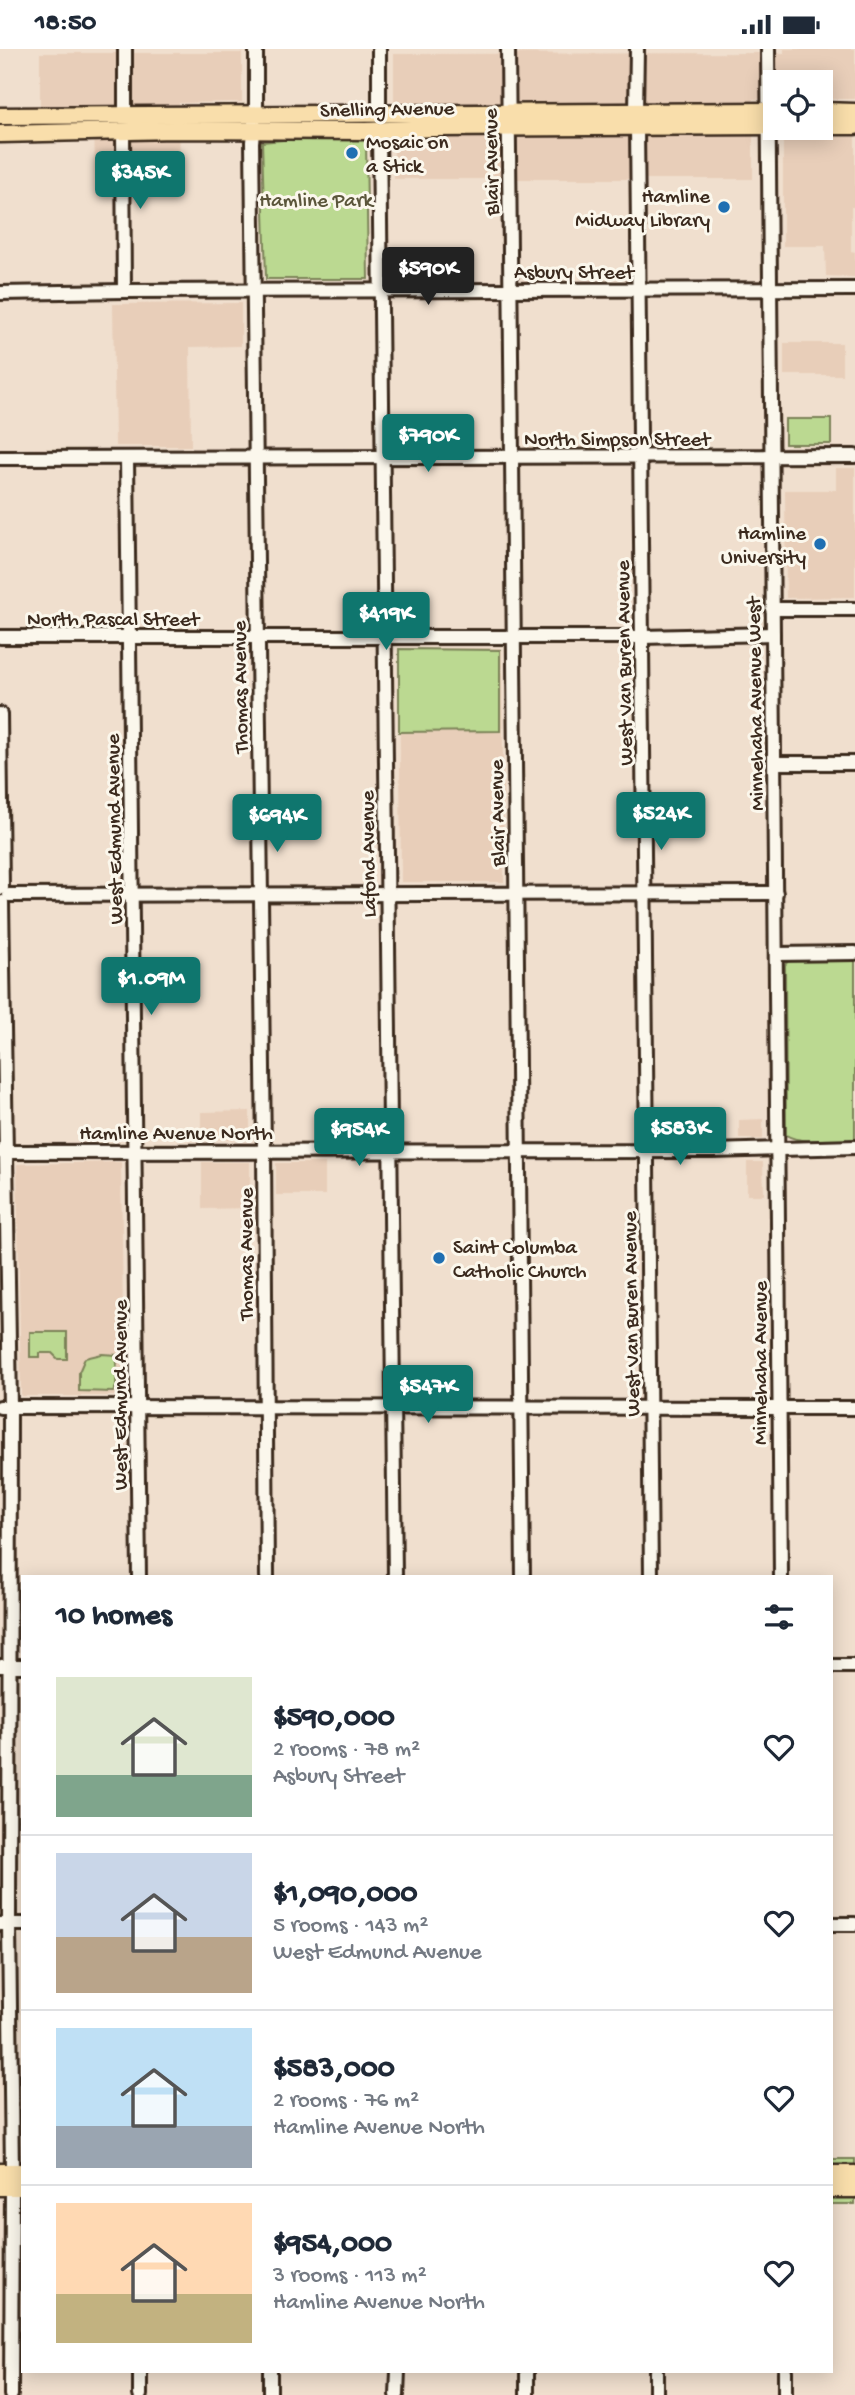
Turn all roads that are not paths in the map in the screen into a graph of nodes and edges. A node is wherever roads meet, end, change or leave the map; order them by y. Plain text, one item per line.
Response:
1 (125, 49) edge
2 (256, 49) edge
3 (379, 49) edge
4 (509, 49) edge
5 (637, 49) edge
6 (768, 49) edge
7 (769, 70) edge
8 (833, 111) edge
9 (855, 112) edge
10 (379, 113) junction
11 (0, 116) edge
12 (763, 118) edge
13 (637, 119) junction
14 (509, 120) junction
15 (124, 122) junction
16 (254, 122) junction
17 (833, 126) edge
18 (855, 126) edge
19 (379, 130) junction
20 (0, 134) edge
21 (771, 140) edge
22 (769, 289) junction
23 (855, 289) edge
24 (511, 290) junction
25 (640, 290) junction
26 (124, 291) junction
27 (253, 291) junction
28 (381, 291) junction
29 (0, 293) edge
30 (771, 456) junction
31 (855, 456) edge
32 (383, 457) junction
33 (512, 457) junction
34 (640, 457) junction
35 (0, 458) edge
36 (127, 458) junction
37 (256, 458) junction
38 (772, 609) junction
39 (855, 609) edge
40 (773, 634) junction
41 (258, 636) junction
42 (384, 636) junction
43 (514, 636) junction
44 (0, 637) edge
45 (129, 637) junction
46 (642, 637) junction
47 (0, 715) edge
48 (775, 763) junction
49 (855, 763) edge
50 (776, 893) junction
51 (133, 894) junction
52 (261, 894) junction
53 (516, 894) junction
54 (645, 894) junction
55 (2, 895) edge
56 (387, 895) junction
57 (855, 953) edge
58 (777, 954) junction
59 (855, 1147) edge
60 (777, 1149) junction
61 (136, 1151) junction
62 (264, 1151) junction
63 (392, 1151) junction
64 (519, 1151) junction
65 (647, 1151) junction
66 (2, 1152) edge
67 (5, 1407) edge
68 (138, 1407) junction
69 (265, 1408) junction
70 (393, 1408) junction
71 (522, 1408) junction
72 (650, 1408) junction
73 (779, 1408) junction
74 (855, 1408) edge
75 (139, 1575) edge
76 (267, 1575) edge
77 (395, 1575) edge
78 (523, 1575) edge
79 (651, 1575) edge
80 (781, 1575) edge
81 (11, 1666) edge
82 (833, 1666) edge
83 (855, 1666) edge
84 (4, 1924) edge
85 (833, 1924) edge
86 (855, 1924) edge
87 (833, 2174) edge
88 (855, 2174) edge
89 (12, 2179) edge
90 (833, 2189) edge
91 (855, 2189) edge
92 (140, 2373) edge
93 (270, 2373) edge
94 (398, 2373) edge
95 (527, 2373) edge
96 (656, 2373) edge
97 (785, 2373) edge
98 (11, 2395) edge
99 (140, 2395) edge
100 (270, 2395) edge
101 (397, 2395) edge
102 (527, 2395) edge
103 (656, 2395) edge
104 (785, 2395) edge

1 - 15 street
2 - 16 street, Thomas Avenue
3 - 10 street
4 - 14 street, Blair Avenue
5 - 13 street, West Van Buren Avenue
6 - 7 street, Minnehaha Avenue West
8 - 9 main road
10 - 14 main road, Snelling Avenue
10 - 16 main road, Snelling Avenue
11 - 15 main road, Snelling Avenue
12 - 13 main road, Snelling Avenue
13 - 14 main road, Snelling Avenue
13 - 25 street, West Van Buren Avenue
14 - 19 main road, Snelling Avenue
14 - 24 street, Blair Avenue
15 - 16 main road, Snelling Avenue
15 - 20 main road, Snelling Avenue
15 - 26 street
16 - 19 main road, Snelling Avenue
16 - 27 street, Thomas Avenue
17 - 18 main road
19 - 28 street, Lafond Avenue
21 - 22 street, Minnehaha Avenue West
22 - 23 street, Asbury Street
22 - 25 street, Asbury Street
22 - 30 street, Minnehaha Avenue West
24 - 25 street, Asbury Street
24 - 28 street, Asbury Street
24 - 33 street, Blair Avenue
25 - 34 street, West Van Buren Avenue
26 - 27 street, Asbury Street
26 - 29 street, Asbury Street
27 - 28 street, Asbury Street
27 - 37 street, Thomas Avenue
28 - 32 street, Lafond Avenue
30 - 31 street, North Simpson Street
30 - 34 street, North Simpson Street
30 - 38 street, Minnehaha Avenue West
32 - 33 street, North Simpson Street
32 - 37 street, North Simpson Street
32 - 42 street, Lafond Avenue
33 - 34 street, North Simpson Street
33 - 43 street, Blair Avenue
34 - 46 street, West Van Buren Avenue
35 - 36 street, North Simpson Street
36 - 37 street, North Simpson Street
36 - 45 street, West Edmund Avenue
37 - 41 street, Thomas Avenue
38 - 39 street
38 - 40 street, Minnehaha Avenue West
40 - 46 street, North Pascal Street
40 - 48 street, Minnehaha Avenue West
41 - 42 street, North Pascal Street
41 - 45 street, North Pascal Street
41 - 52 street, Thomas Avenue
42 - 43 street, North Pascal Street
42 - 56 street, Lafond Avenue
43 - 46 street, North Pascal Street
43 - 53 street, Blair Avenue
44 - 45 street, North Pascal Street
45 - 51 street, West Edmund Avenue
46 - 54 street, West Van Buren Avenue
47 - 55 street
48 - 49 street
48 - 50 street, Minnehaha Avenue West
50 - 54 street
50 - 58 street, Minnehaha Avenue West
51 - 52 street
51 - 55 street
51 - 61 street, West Edmund Avenue
52 - 56 street
52 - 62 street, Thomas Avenue
53 - 54 street
53 - 56 street
53 - 64 street, Blair Avenue
54 - 65 street, West Van Buren Avenue
55 - 66 street
56 - 63 street, Lafond Avenue
57 - 58 street
58 - 60 street, Minnehaha Avenue West
59 - 60 street, Hamline Avenue North
60 - 65 street, Hamline Avenue North
60 - 73 street, Minnehaha Avenue
61 - 62 street, Hamline Avenue North
61 - 66 street, Hamline Avenue North
61 - 68 street, West Edmund Avenue
62 - 63 street, Hamline Avenue North
62 - 69 street, Thomas Avenue
63 - 64 street, Hamline Avenue North
63 - 70 street, Lafond Avenue
64 - 65 street, Hamline Avenue North
64 - 71 street, Blair Avenue
65 - 72 street, West Van Buren Avenue
66 - 67 street
67 - 68 street
67 - 81 street
68 - 69 street
68 - 75 street, West Edmund Avenue
69 - 70 street
69 - 76 street, Thomas Avenue
70 - 71 street
70 - 77 street, Lafond Avenue
71 - 72 street
71 - 78 street, Blair Avenue
72 - 73 street
72 - 79 street, West Van Buren Avenue
73 - 74 street
73 - 80 street, Minnehaha Avenue
81 - 84 street
82 - 83 street
84 - 89 street
85 - 86 street
87 - 88 main road
89 - 98 street
90 - 91 main road
92 - 99 street
93 - 100 street
94 - 101 street
95 - 102 street
96 - 103 street
97 - 104 street

